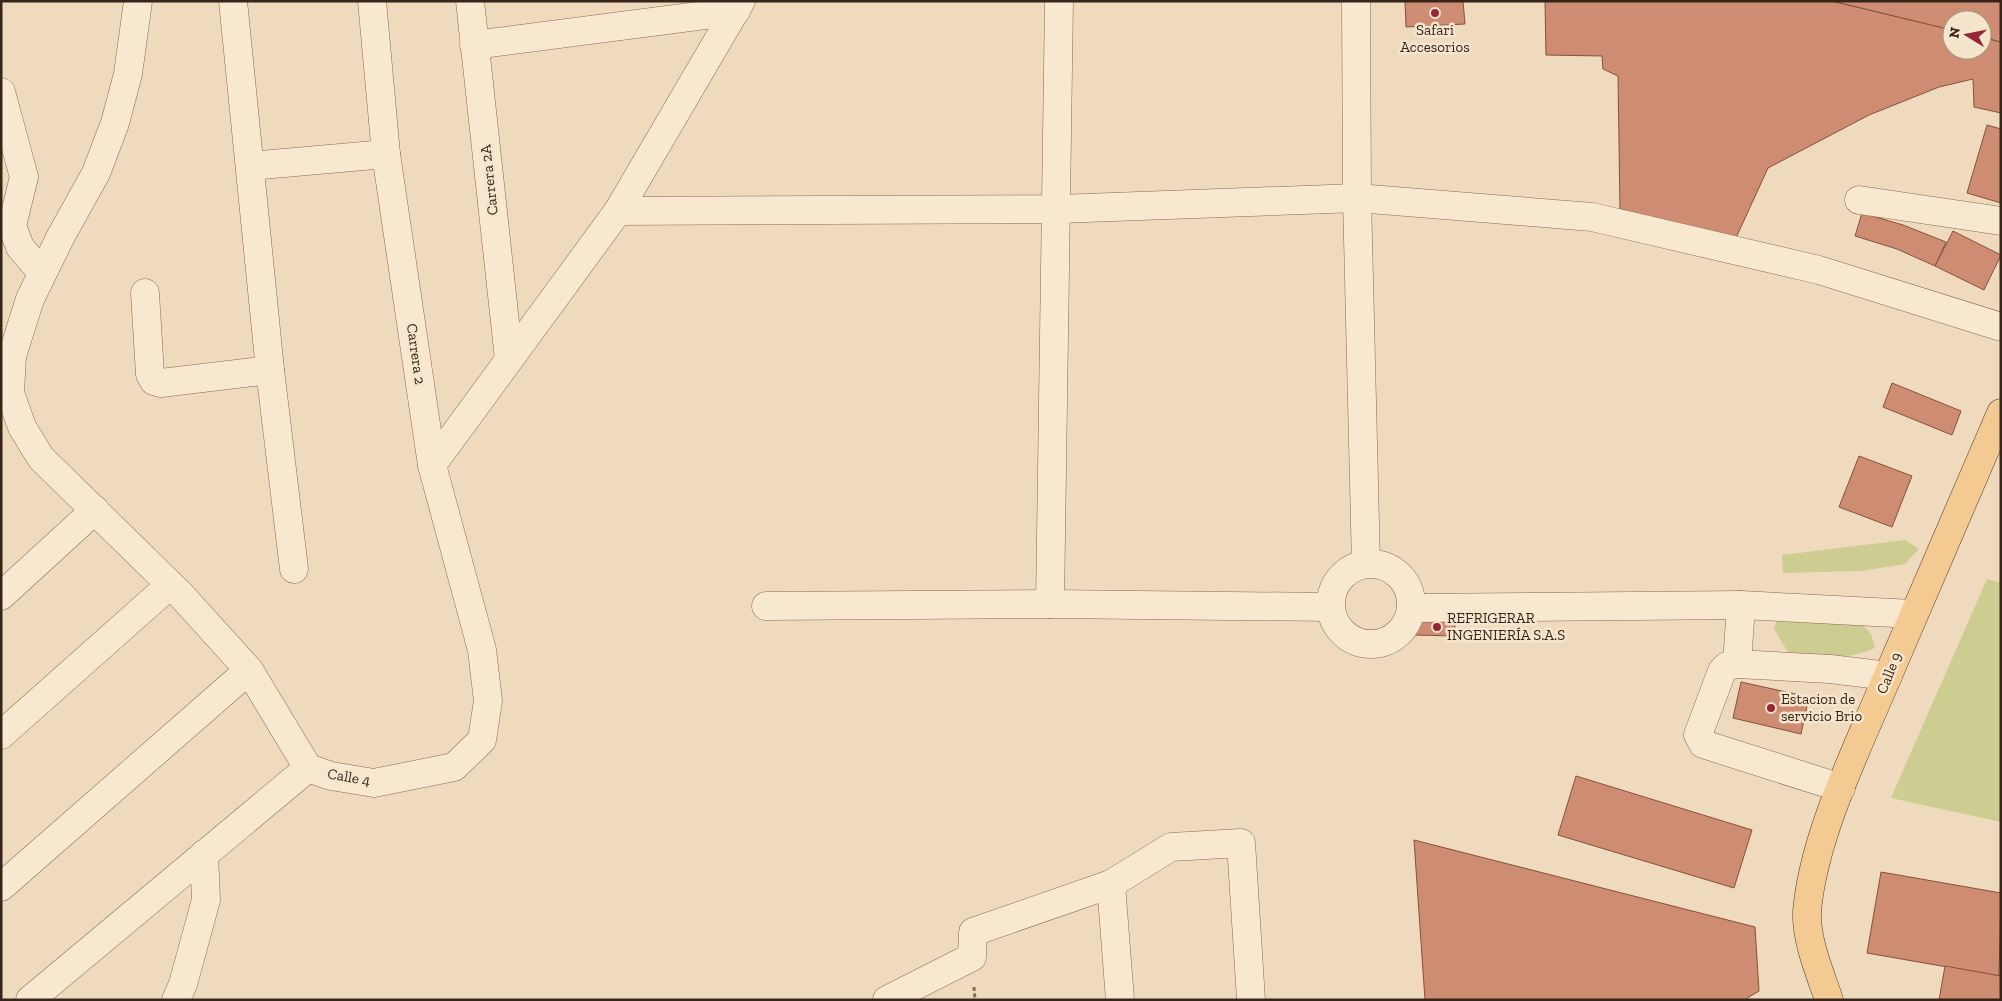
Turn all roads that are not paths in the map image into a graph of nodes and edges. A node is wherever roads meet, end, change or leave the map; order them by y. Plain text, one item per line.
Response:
1 (138, 1) edge
2 (233, 1) edge
3 (372, 1) edge
4 (470, 1) edge
5 (1059, 1) edge
6 (1356, 1) edge
7 (739, 6) edge
8 (474, 45) junction
9 (1, 92) edge
10 (386, 154) junction
11 (250, 166) junction
12 (1357, 198) junction
13 (1859, 200) dead end
14 (1058, 209) junction
15 (618, 210) junction
16 (2001, 221) edge
17 (42, 273) junction
18 (144, 293) dead end
19 (2001, 327) edge
20 (509, 360) junction
21 (270, 370) junction
22 (2001, 413) edge
23 (432, 465) junction
24 (95, 510) junction
25 (1366, 564) junction
26 (294, 569) dead end
27 (170, 585) junction
28 (1, 596) edge
29 (1050, 604) junction
30 (1741, 605) junction
31 (766, 606) dead end
32 (1330, 607) junction
33 (1411, 608) junction
34 (1913, 614) junction
35 (1737, 664) junction
36 (249, 670) junction
37 (1888, 676) junction
38 (488, 701) joint
39 (1, 735) edge
40 (308, 768) junction
41 (1841, 788) junction
42 (204, 854) junction
43 (1111, 884) junction
44 (1, 886) edge
45 (30, 1000) edge
46 (176, 1000) edge
47 (887, 1000) edge
48 (1120, 1000) edge
49 (1251, 1000) edge
50 (1829, 1000) edge

1 - 17 street, Calle 4
2 - 11 street
3 - 10 street, Carrera 2
4 - 8 street, Carrera 2A
5 - 14 street
6 - 12 street
7 - 8 street
7 - 15 street
8 - 20 street, Carrera 2A
9 - 17 street
10 - 11 street
10 - 23 street, Carrera 2
11 - 21 street
12 - 14 street
12 - 19 street
12 - 25 street
13 - 16 street
14 - 15 street
14 - 29 street
15 - 20 street
17 - 24 street, Calle 4
18 - 21 street
20 - 23 street
21 - 26 street
22 - 34 main road, Calle 9
23 - 38 street, Carrera 2
24 - 27 street, Calle 4
24 - 28 street
25 - 32 street
25 - 33 street
27 - 36 street, Calle 4
27 - 39 street
29 - 31 street
29 - 32 street
30 - 33 street
30 - 34 street
30 - 35 street
32 - 33 street
34 - 37 main road, Calle 9
35 - 37 street
35 - 41 street
36 - 40 street, Calle 4
36 - 44 street
37 - 41 main road, Calle 9
38 - 40 street, Calle 4
40 - 42 street
41 - 50 main road, Calle 9
42 - 45 street
42 - 46 street
43 - 47 street
43 - 48 street
43 - 49 street

